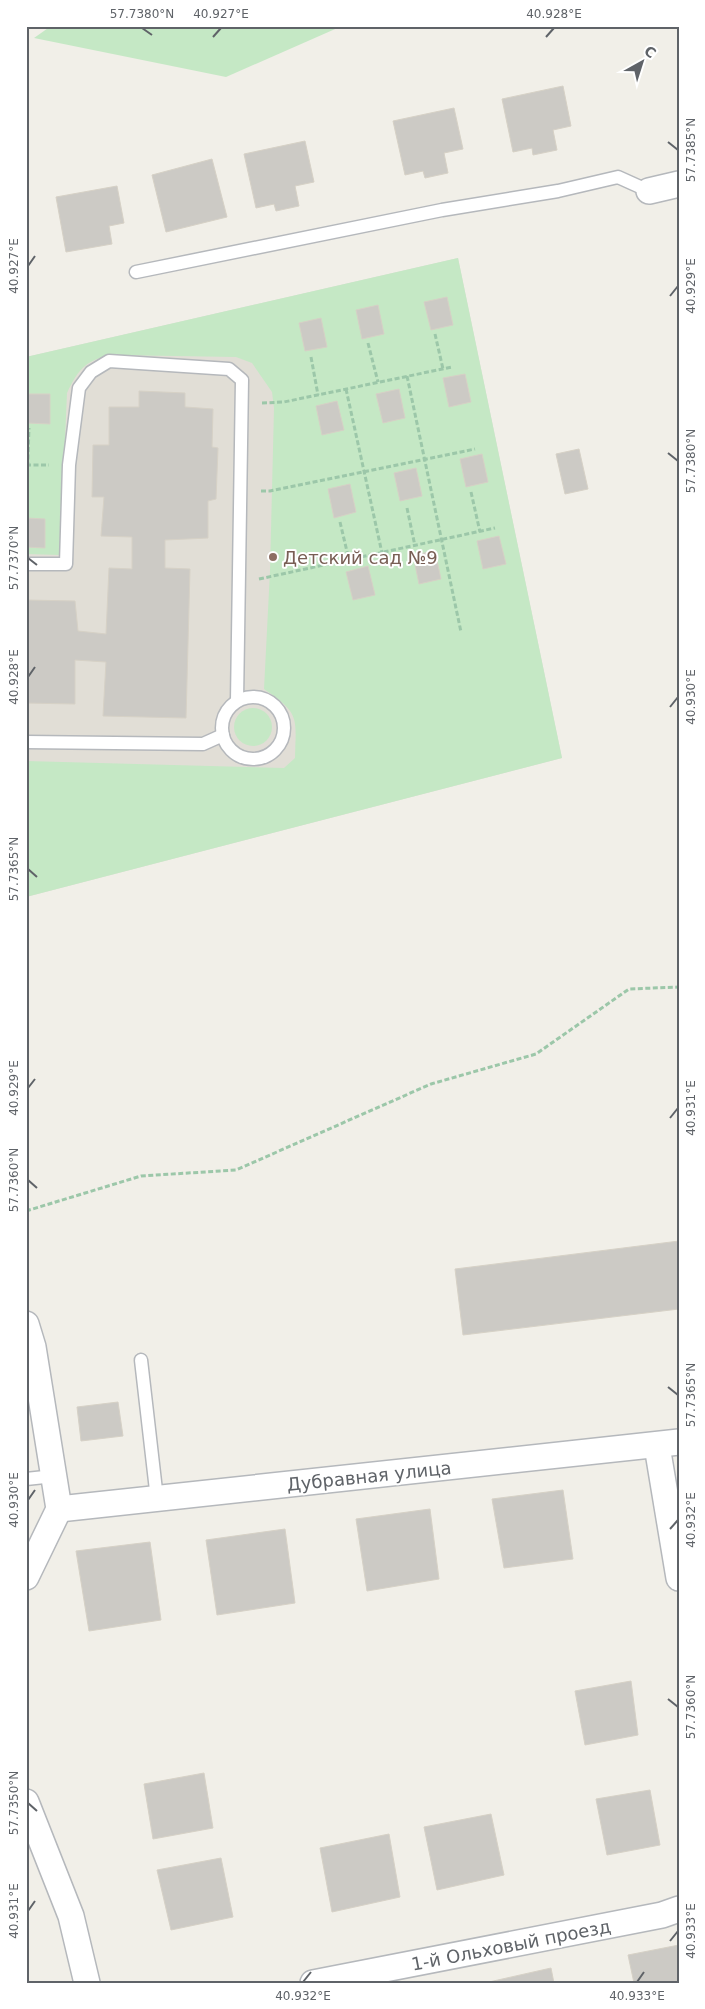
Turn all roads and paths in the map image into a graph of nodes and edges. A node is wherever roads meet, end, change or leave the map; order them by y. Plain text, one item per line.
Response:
1 (679, 184) edge
2 (649, 191) joint
3 (136, 272) dead end
4 (435, 334) dead end
5 (368, 343) dead end
6 (311, 357) dead end
7 (452, 367) dead end
8 (443, 369) junction
9 (407, 376) junction
10 (378, 382) junction
11 (346, 389) junction
12 (318, 395) junction
13 (242, 403) junction
14 (29, 428) dead end
15 (475, 449) dead end
16 (424, 460) junction
17 (363, 472) junction
18 (240, 489) junction
19 (472, 492) dead end
20 (406, 508) dead end
21 (26, 512) edge
22 (340, 522) dead end
23 (495, 528) dead end
24 (480, 532) junction
25 (441, 540) junction
26 (414, 546) junction
27 (382, 553) junction
28 (349, 560) junction
29 (26, 564) edge
30 (239, 577) junction
31 (461, 632) dead end
32 (237, 701) junction
33 (223, 735) junction
34 (26, 742) edge
35 (679, 987) edge
36 (26, 1211) edge
37 (26, 1324) edge
38 (141, 1360) dead end
39 (668, 1444) edge
40 (54, 1476) junction
41 (26, 1479) edge
42 (157, 1499) junction
43 (59, 1509) junction
44 (26, 1577) edge
45 (679, 1578) edge
46 (26, 1802) edge
47 (679, 1909) edge
48 (86, 1983) edge
49 (313, 1983) edge

1 - 2 street
2 - 3 lane
4 - 8 path
5 - 10 path
6 - 12 path
7 - 8 path
8 - 9 path
9 - 10 path
9 - 16 path
10 - 11 path
11 - 12 path
11 - 17 path
12 - 13 path
13 - 18 lane
13 - 29 lane
14 - 21 path
15 - 16 path
16 - 17 path
16 - 25 path
17 - 18 path
17 - 27 path
18 - 30 lane
19 - 24 path
20 - 26 path
22 - 28 path
23 - 24 path
24 - 25 path
25 - 26 path
25 - 31 path
26 - 27 path
27 - 28 path
28 - 30 path
30 - 32 lane
32 - 33 lane
32 - 33 lane
33 - 34 lane
35 - 36 path
37 - 40 street
38 - 42 lane
39 - 42 street, Дубравная улица
39 - 45 street
40 - 41 lane
40 - 43 street
42 - 43 street, Дубравная улица
43 - 44 street
46 - 48 street
47 - 49 street, 1-й Ольховый проезд

